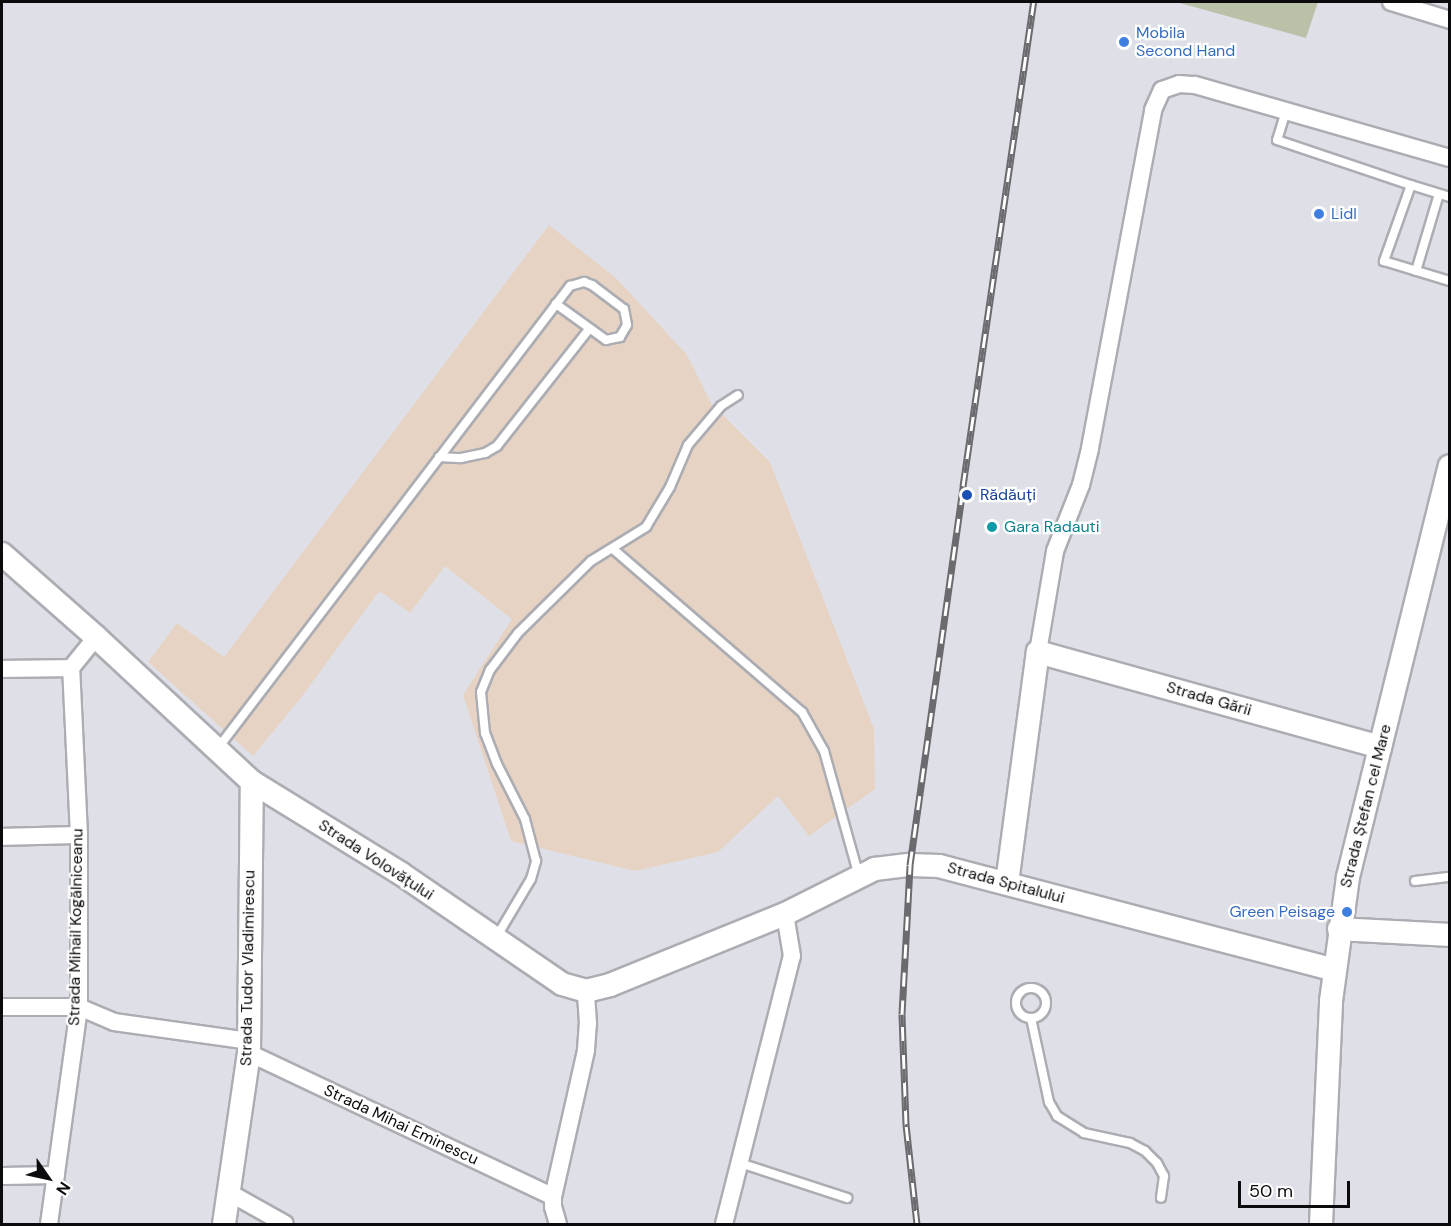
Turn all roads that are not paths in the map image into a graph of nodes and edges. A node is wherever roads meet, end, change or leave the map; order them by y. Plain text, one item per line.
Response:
1 (1391, 2) edge
2 (1449, 20) edge
3 (1286, 111) junction
4 (1449, 158) edge
5 (1411, 184) junction
6 (1439, 194) junction
7 (1449, 197) edge
8 (1416, 271) junction
9 (1449, 281) edge
10 (556, 304) junction
11 (589, 329) junction
12 (738, 395) dead end
13 (439, 457) junction
14 (1449, 466) edge
15 (613, 549) junction
16 (2, 554) edge
17 (96, 637) junction
18 (1038, 652) junction
19 (71, 668) junction
20 (2, 669) edge
21 (1380, 747) junction
22 (218, 749) junction
23 (252, 782) junction
24 (79, 835) junction
25 (2, 837) edge
26 (859, 876) junction
27 (1449, 878) edge
28 (1415, 881) dead end
29 (1007, 883) junction
30 (785, 914) junction
31 (1339, 929) junction
32 (1449, 935) edge
33 (495, 939) junction
34 (1335, 970) junction
35 (586, 991) junction
36 (2, 1007) edge
37 (79, 1007) junction
38 (1031, 1018) dead end
39 (249, 1047) junction
40 (740, 1163) junction
41 (56, 1175) junction
42 (2, 1176) edge
43 (228, 1192) junction
44 (554, 1197) junction
45 (847, 1198) dead end
46 (1161, 1198) dead end
47 (552, 1222) edge
48 (49, 1224) edge
49 (224, 1224) edge
50 (285, 1224) edge
51 (724, 1224) edge
52 (1325, 1224) edge

1 - 2 street
3 - 4 street
3 - 5 lane
3 - 18 street
5 - 6 lane
5 - 8 lane
6 - 7 lane
6 - 8 lane
8 - 9 lane
10 - 11 lane
10 - 11 lane
10 - 13 lane
11 - 13 lane
12 - 15 lane
13 - 22 lane
14 - 21 main road, Strada Ștefan cel Mare
15 - 26 lane
15 - 33 lane
16 - 17 main road, Strada Volovățului
17 - 19 street
17 - 22 main road, Strada Volovățului
18 - 21 main road, Strada Gării
18 - 29 main road
19 - 20 street
19 - 24 street, Strada Mihail Kogălniceanu
21 - 31 main road, Strada Ștefan cel Mare
22 - 23 main road, Strada Volovățului
23 - 33 main road, Strada Volovățului
23 - 39 main road, Strada Tudor Vladimirescu
24 - 25 street
24 - 37 street, Strada Mihail Kogălniceanu
26 - 29 main road, Strada Spitalului
26 - 30 main road, Strada Spitalului
27 - 28 lane
29 - 34 main road, Strada Spitalului
30 - 35 main road, Strada Spitalului
30 - 40 street
31 - 32 main road
31 - 34 main road, Strada Ștefan cel Mare
33 - 35 main road, Strada Volovățului
34 - 52 main road, Strada Ștefan cel Mare
35 - 44 street
36 - 37 street, Strada Mihai Eminescu
37 - 39 street, Strada Mihai Eminescu
37 - 41 street, Strada Mihail Kogălniceanu
38 - 46 lane
39 - 43 main road, Strada Tudor Vladimirescu
39 - 44 street, Strada Mihai Eminescu
40 - 45 lane
40 - 51 street
41 - 42 street
41 - 48 street, Strada Mihail Kogălniceanu
43 - 49 main road, Strada Tudor Vladimirescu
43 - 50 street
44 - 47 street

